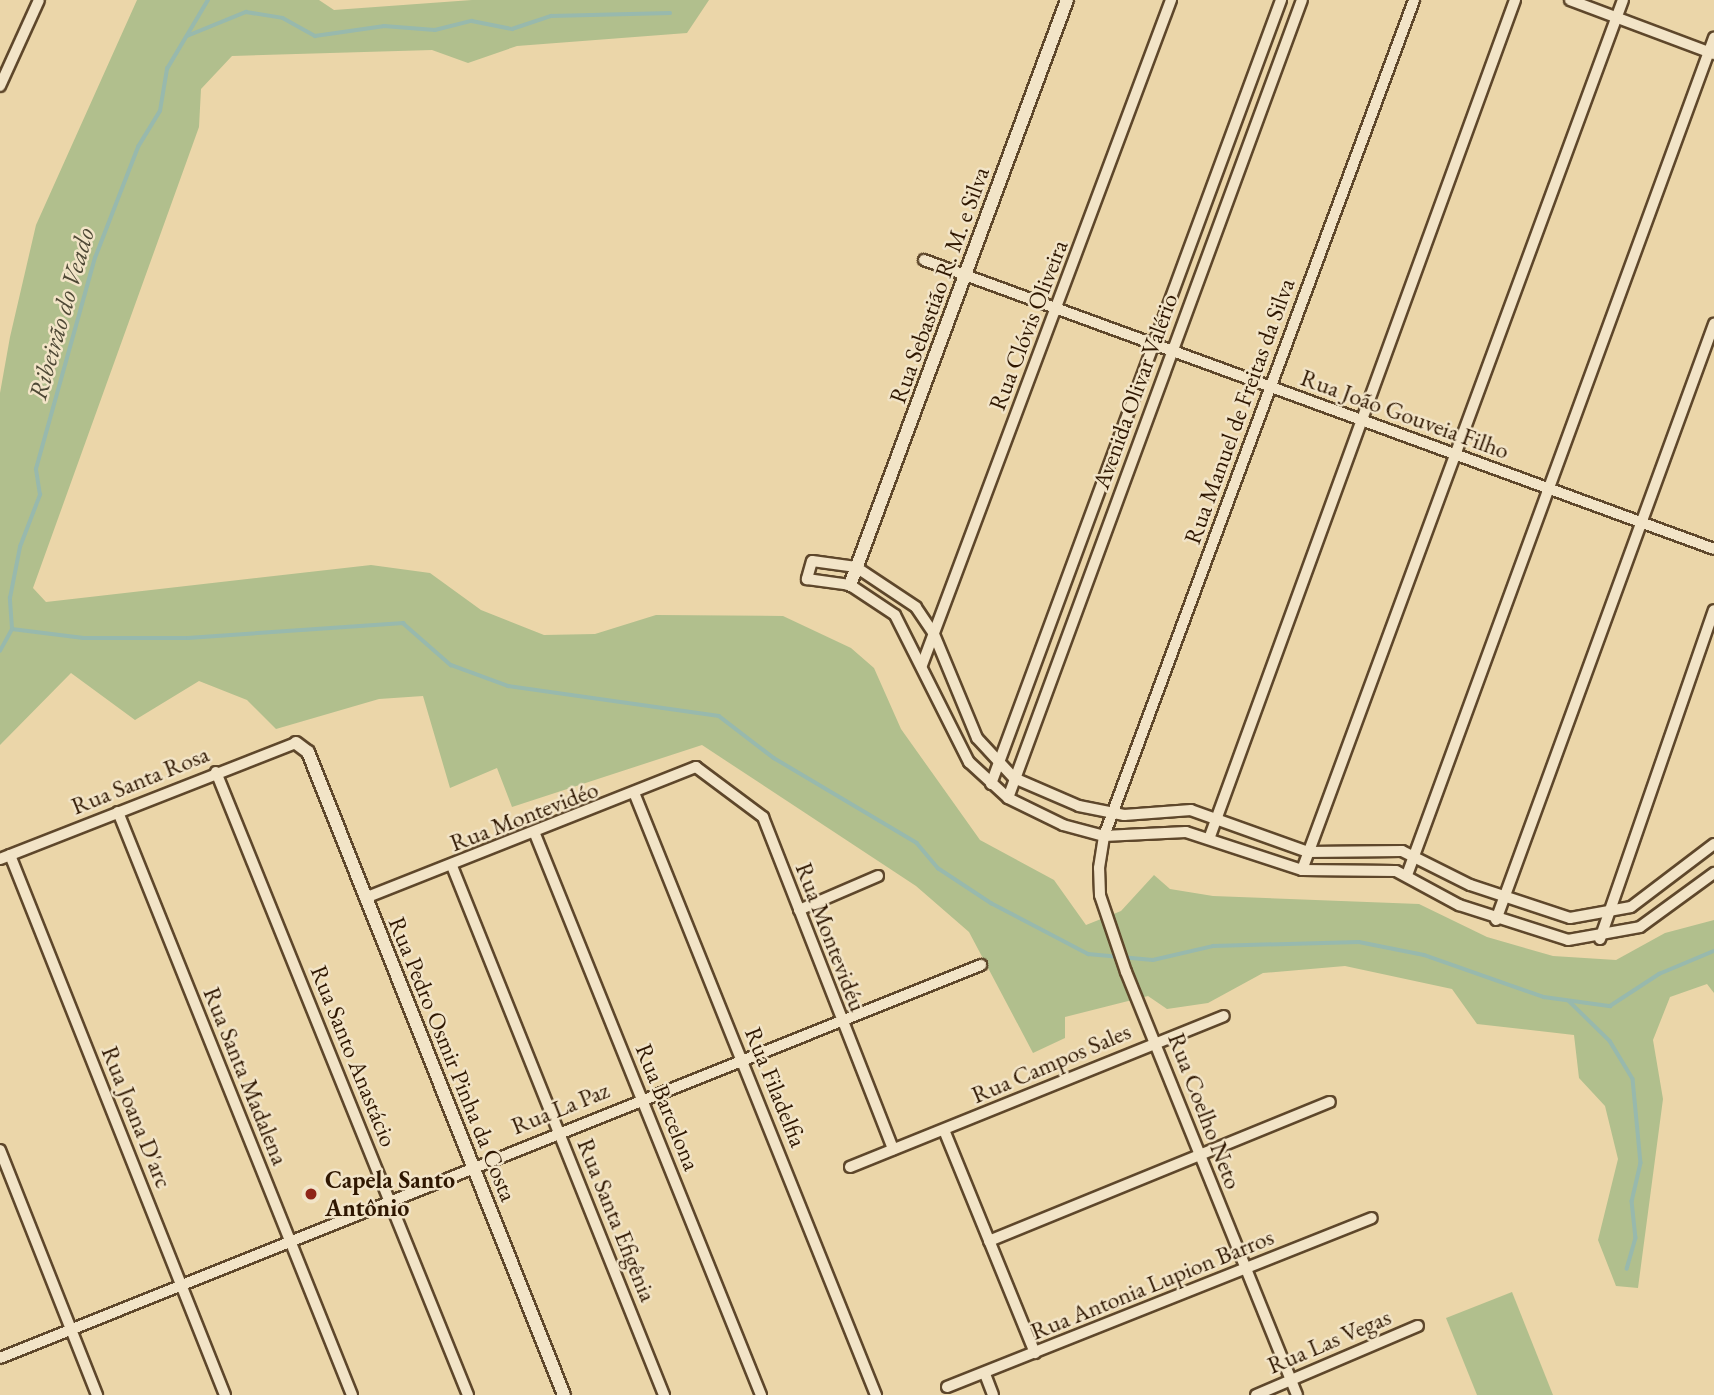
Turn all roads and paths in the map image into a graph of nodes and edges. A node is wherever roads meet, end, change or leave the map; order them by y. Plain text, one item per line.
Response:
1 (40, 0) edge
2 (1067, 0) edge
3 (1171, 0) edge
4 (1281, 0) edge
5 (1302, 0) edge
6 (1414, 0) edge
7 (1515, 0) edge
8 (1570, 0) edge
9 (1623, 0) edge
10 (1616, 18) junction
11 (1714, 38) edge
12 (1711, 54) edge
13 (0, 86) edge
14 (924, 260) dead end
15 (965, 275) junction
16 (1057, 309) junction
17 (1714, 324) edge
18 (1156, 343) junction
19 (1172, 349) junction
20 (1270, 387) junction
21 (1362, 420) junction
22 (1456, 455) junction
23 (1548, 488) junction
24 (1641, 523) junction
25 (1714, 549) edge
26 (856, 568) junction
27 (850, 585) junction
28 (1714, 610) edge
29 (934, 634) junction
30 (922, 665) junction
31 (296, 743) joint
32 (999, 764) junction
33 (696, 767) joint
34 (215, 772) junction
35 (1014, 778) junction
36 (991, 784) junction
37 (635, 795) junction
38 (1007, 798) junction
39 (118, 812) junction
40 (1113, 814) junction
41 (1216, 820) junction
42 (535, 834) junction
43 (1104, 836) junction
44 (1209, 839) junction
45 (1714, 844) edge
46 (1308, 852) junction
47 (1413, 854) junction
48 (5, 857) edge
49 (452, 866) junction
50 (1302, 870) junction
51 (1714, 873) edge
52 (1407, 875) junction
53 (878, 876) dead end
54 (365, 898) junction
55 (1504, 898) junction
56 (799, 910) junction
57 (1604, 916) junction
58 (1496, 919) junction
59 (1600, 939) junction
60 (981, 965) dead end
61 (1224, 1016) dead end
62 (840, 1020) junction
63 (1156, 1043) junction
64 (743, 1059) junction
65 (642, 1099) junction
66 (1330, 1102) dead end
67 (944, 1130) junction
68 (559, 1131) junction
69 (893, 1149) junction
70 (0, 1150) edge
71 (1198, 1153) junction
72 (474, 1165) junction
73 (850, 1167) dead end
74 (390, 1199) junction
75 (1372, 1218) dead end
76 (290, 1241) junction
77 (989, 1241) junction
78 (1245, 1270) junction
79 (182, 1286) junction
80 (1418, 1326) dead end
81 (71, 1330) junction
82 (1035, 1353) junction
83 (0, 1357) edge
84 (985, 1374) junction
85 (1291, 1381) junction
86 (947, 1387) dead end
87 (97, 1395) edge
88 (225, 1395) edge
89 (352, 1395) edge
90 (468, 1395) edge
91 (564, 1395) edge
92 (664, 1395) edge
93 (761, 1395) edge
94 (876, 1395) edge
95 (993, 1395) edge
96 (1256, 1395) edge
97 (1297, 1395) edge

1 - 13 street
2 - 15 street, Rua Sebastião R. M. e Silva
3 - 16 street, Rua Clóvis Oliveira
4 - 18 street
5 - 19 street, Avenida Olivar Valério
6 - 20 street, Rua Manuel de Freitas da Silva
7 - 21 street
8 - 10 street
9 - 10 street
10 - 12 street
10 - 22 street
11 - 12 street
12 - 23 street
14 - 15 street, Rua João Gouveia Filho
15 - 16 street, Rua João Gouveia Filho
15 - 26 street, Rua Sebastião R. M. e Silva
16 - 18 street, Rua João Gouveia Filho
16 - 29 street, Rua Clóvis Oliveira
17 - 24 street
18 - 19 street, Rua João Gouveia Filho
18 - 32 street
19 - 20 street, Rua João Gouveia Filho
19 - 35 street, Avenida Olivar Valério
20 - 21 street, Rua João Gouveia Filho
20 - 40 street, Rua Manuel de Freitas da Silva
21 - 22 street, Rua João Gouveia Filho
21 - 41 street
22 - 23 street, Rua João Gouveia Filho
22 - 46 street
23 - 24 street, Rua João Gouveia Filho
23 - 47 street
24 - 25 street, Rua João Gouveia Filho
24 - 55 street
26 - 27 street, Rua Sebastião R. M. e Silva
26 - 27 street
26 - 29 street
27 - 30 street
28 - 57 street
29 - 30 street, Rua Clóvis Oliveira
29 - 32 street
30 - 36 street
31 - 34 street, Rua Santa Rosa
31 - 54 street, Rua Pedro Osmir Pinha da Costa
32 - 35 street
32 - 36 street
33 - 37 street, Rua Montevidéo
33 - 56 street, Rua Montevidéu
34 - 39 street, Rua Santa Rosa
34 - 74 street, Rua Santo Anastácio
35 - 38 street, Avenida Olivar Valério
35 - 40 street
36 - 38 street
37 - 42 street, Rua Montevidéo
37 - 64 street, Rua Filadelfia
38 - 43 street
39 - 48 street, Rua Santa Rosa
39 - 76 street, Rua Santa Madalena
40 - 41 street
40 - 43 street, Rua Manuel de Freitas da Silva
41 - 44 street
41 - 46 street
42 - 49 street, Rua Montevidéo
42 - 65 street, Rua Barcelona
43 - 44 street
43 - 63 street, Rua Coelho Neto
44 - 50 street
45 - 57 street
46 - 47 street
46 - 50 street
47 - 52 street
47 - 55 street
48 - 79 street, Rua Joana D'arc
49 - 54 street, Rua Montevidéo
49 - 68 street, Rua Santa Efigênia
50 - 52 street
51 - 59 street
52 - 58 street
53 - 56 street
54 - 72 street, Rua Pedro Osmir Pinha da Costa
55 - 57 street
55 - 58 street
56 - 62 street, Rua Montevidéu
57 - 59 street
58 - 59 street
60 - 62 street, Rua La Paz
61 - 63 street, Rua Campos Sales
62 - 64 street, Rua La Paz
62 - 69 street, Rua Montevidéu
63 - 67 street, Rua Campos Sales
63 - 71 street, Rua Coelho Neto
64 - 65 street, Rua La Paz
64 - 94 street, Rua Filadelfia
65 - 68 street, Rua La Paz
65 - 93 street, Rua Barcelona
66 - 71 street
67 - 69 street, Rua Campos Sales
67 - 77 street
68 - 72 street, Rua La Paz
68 - 92 street, Rua Santa Efigênia
69 - 73 street, Rua Campos Sales
70 - 81 street
71 - 77 street
71 - 78 street, Rua Coelho Neto
72 - 74 street, Rua La Paz
72 - 91 street, Rua Pedro Osmir Pinha da Costa
74 - 76 street, Rua La Paz
74 - 90 street, Rua Santo Anastácio
75 - 78 street, Rua Antonia Lupion Barros
76 - 79 street, Rua La Paz
76 - 89 street, Rua Santa Madalena
77 - 82 street
78 - 82 street, Rua Antonia Lupion Barros
78 - 85 street, Rua Coelho Neto
79 - 81 street, Rua La Paz
79 - 88 street, Rua Joana D'arc
80 - 85 street, Rua Las Vegas
81 - 83 street, Rua La Paz
81 - 87 street
82 - 84 street, Rua Antonia Lupion Barros
84 - 86 street, Rua Antonia Lupion Barros
84 - 95 street
85 - 96 street, Rua Las Vegas
85 - 97 street, Rua Coelho Neto

